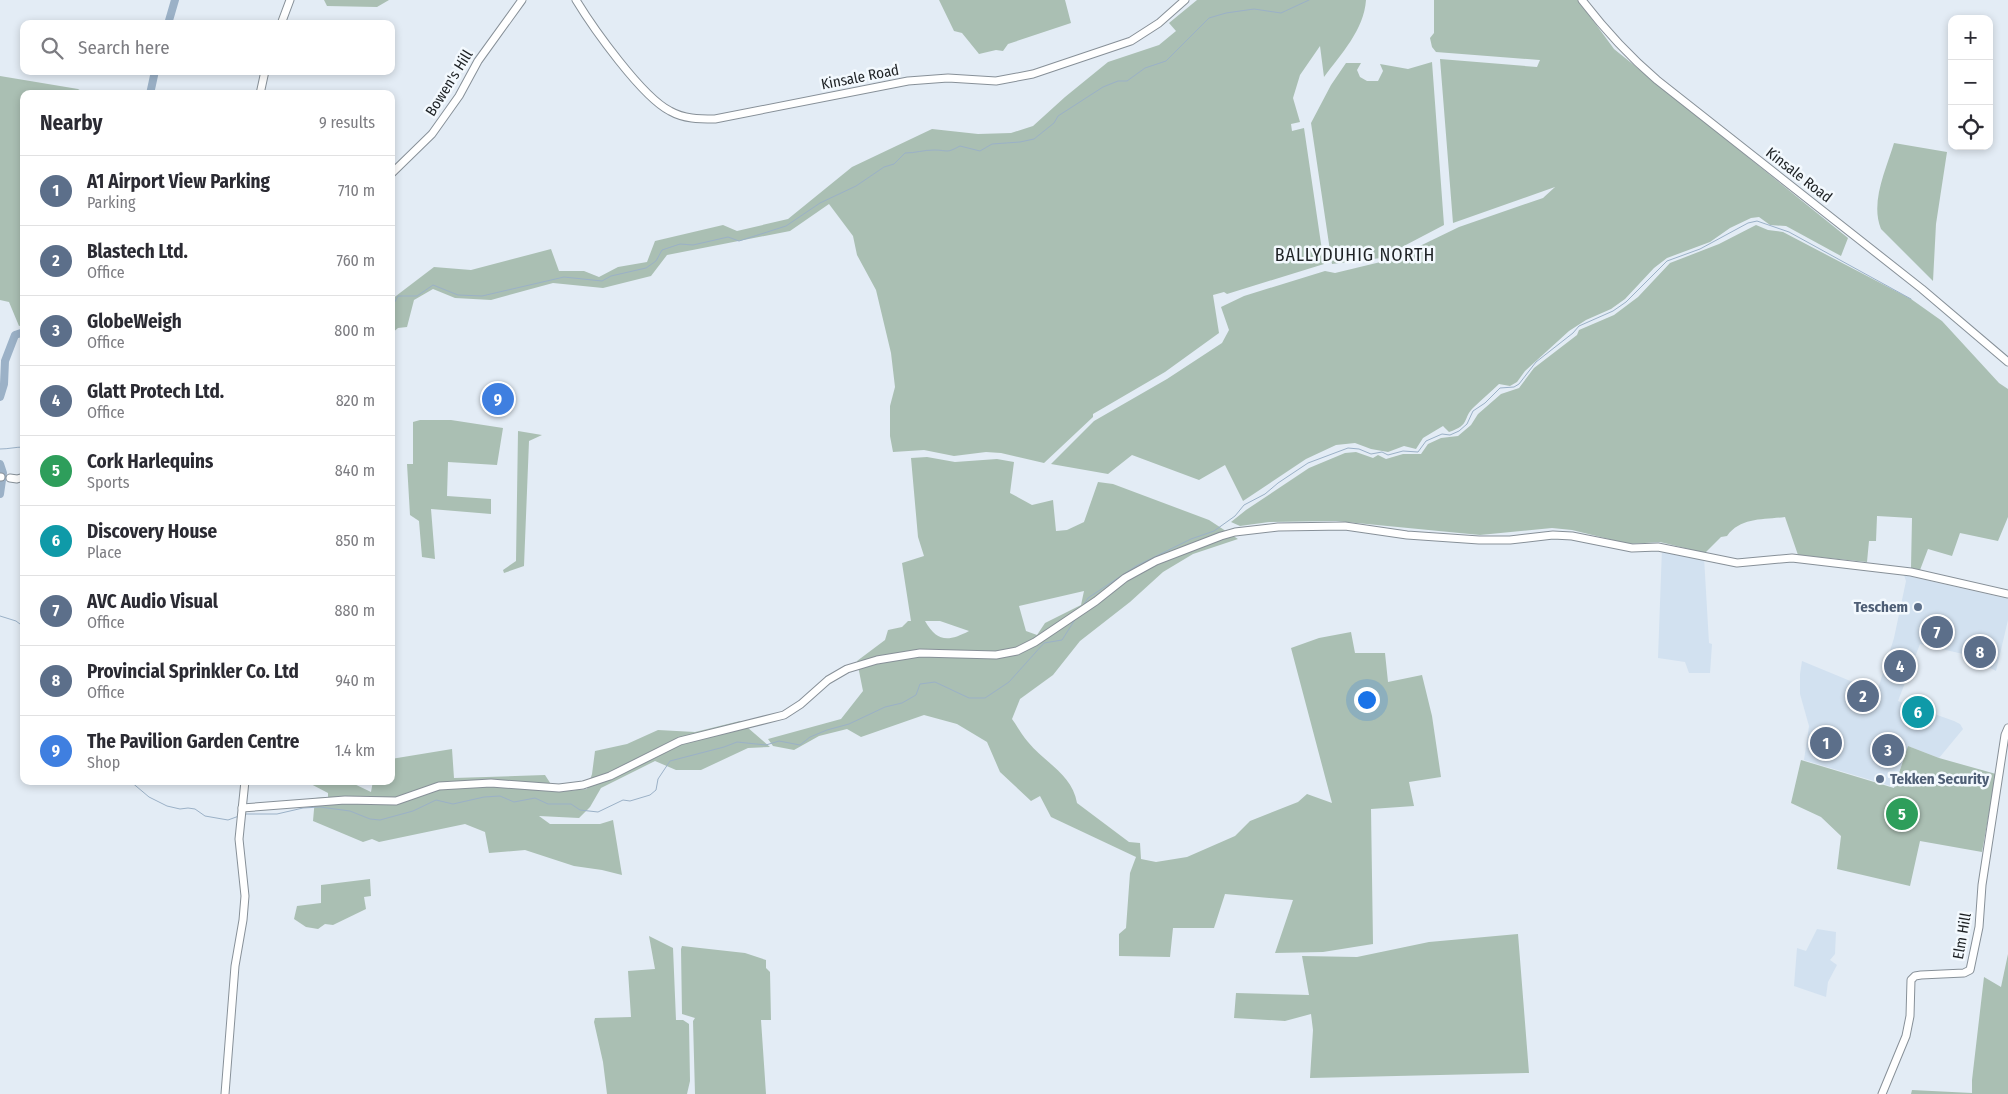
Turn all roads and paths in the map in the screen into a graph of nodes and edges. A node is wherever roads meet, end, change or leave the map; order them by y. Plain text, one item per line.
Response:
1 (290, 0) edge
2 (522, 0) edge
3 (576, 0) edge
4 (1186, 0) edge
5 (1582, 0) edge
6 (282, 20) edge
7 (264, 75) edge
8 (261, 90) edge
9 (395, 170) edge
10 (2008, 362) edge
11 (10, 478) dead end
12 (20, 478) edge
13 (2008, 594) edge
14 (2008, 728) edge
15 (245, 785) edge
16 (242, 813) junction
17 (225, 1094) edge
18 (1882, 1094) edge

1 - 6 street
2 - 9 street, Bowen's Hill
3 - 4 street, Kinsale Road
5 - 10 street, Kinsale Road
7 - 8 street
11 - 12 street
13 - 16 street
14 - 18 street, Elm Hill
15 - 16 street
16 - 17 street

